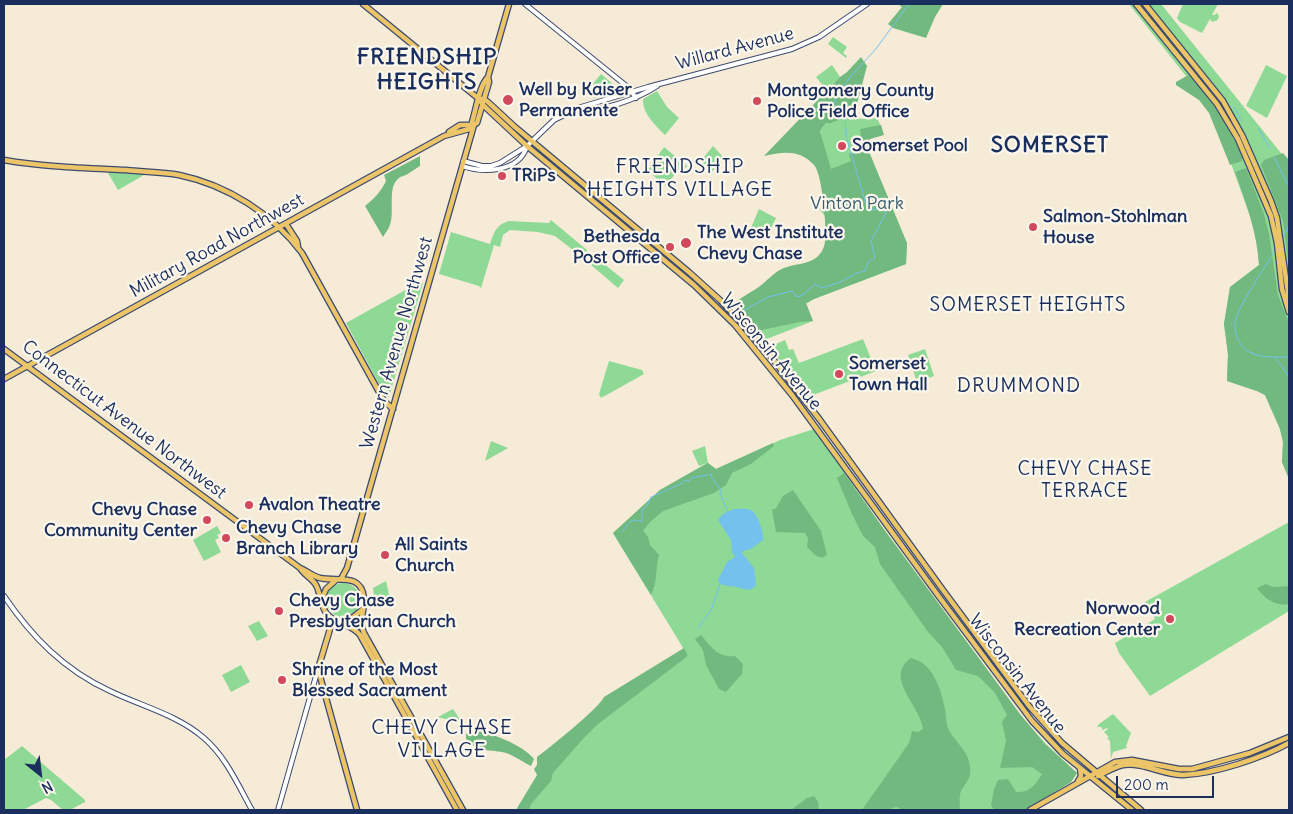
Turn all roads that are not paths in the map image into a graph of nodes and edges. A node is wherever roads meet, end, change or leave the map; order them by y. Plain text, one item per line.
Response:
1 (363, 4) edge
2 (509, 4) edge
3 (525, 4) edge
4 (867, 4) edge
5 (1136, 4) edge
6 (1145, 4) edge
7 (658, 85) junction
8 (633, 92) junction
9 (636, 98) junction
10 (482, 101) junction
11 (571, 112) junction
12 (474, 116) junction
13 (462, 125) junction
14 (473, 127) junction
15 (444, 136) junction
16 (532, 141) junction
17 (527, 146) junction
18 (518, 152) junction
19 (4, 160) edge
20 (517, 160) junction
21 (462, 164) junction
22 (286, 224) junction
23 (279, 228) junction
24 (284, 233) junction
25 (1279, 244) junction
26 (298, 248) junction
27 (1289, 300) edge
28 (1289, 312) edge
29 (4, 348) edge
30 (27, 366) junction
31 (4, 379) edge
32 (393, 409) junction
33 (300, 568) junction
34 (347, 568) junction
35 (339, 579) junction
36 (352, 581) junction
37 (4, 596) edge
38 (321, 600) junction
39 (363, 609) junction
40 (333, 619) junction
41 (340, 622) junction
42 (318, 669) junction
43 (1289, 736) edge
44 (1289, 744) edge
45 (1080, 768) junction
46 (1192, 769) junction
47 (1098, 774) junction
48 (1183, 775) junction
49 (1090, 777) junction
50 (1077, 784) junction
51 (252, 810) edge
52 (278, 810) edge
53 (357, 810) edge
54 (457, 810) edge
55 (463, 810) edge
56 (1030, 810) edge
57 (1132, 810) edge
58 (1141, 810) edge

1 - 10 main road
2 - 10 main road, Western Avenue Northwest
3 - 8 street
4 - 7 street, Willard Avenue
5 - 25 main road
6 - 25 main road
7 - 8 street, Willard Avenue
7 - 9 street, Willard Avenue
8 - 9 street
8 - 11 street, Willard Avenue
9 - 11 street, Willard Avenue
10 - 12 main road, Western Avenue Northwest
10 - 14 main road, Western Avenue Northwest
10 - 16 main road, Wisconsin Avenue
10 - 17 main road, Wisconsin Avenue
11 - 16 street, Willard Avenue
12 - 13 main road, Military Road Northwest
12 - 14 main road, Western Avenue Northwest
13 - 14 main road
13 - 15 main road, Military Road Northwest
14 - 15 main road, Military Road Northwest
14 - 21 main road, Western Avenue Northwest
15 - 22 main road, Military Road Northwest
16 - 17 street, Willard Avenue
16 - 47 main road, Wisconsin Avenue
17 - 18 street
17 - 20 street
17 - 45 main road, Wisconsin Avenue
18 - 20 street
18 - 21 street
19 - 23 main road
20 - 21 street
21 - 32 main road, Western Avenue Northwest
22 - 23 main road, Military Road Northwest
22 - 24 main road
22 - 26 main road
23 - 24 main road
23 - 30 main road, Military Road Northwest
24 - 26 main road
25 - 27 main road
25 - 28 main road
26 - 32 main road
29 - 30 main road, Connecticut Avenue Northwest
30 - 31 main road, Military Road Northwest
30 - 33 main road, Connecticut Avenue Northwest
32 - 34 main road, Western Avenue Northwest
33 - 35 main road, Connecticut Avenue Northwest
33 - 38 main road, Connecticut Avenue Northwest
34 - 35 main road, Western Avenue Northwest
34 - 36 main road
35 - 36 main road
35 - 38 main road
36 - 39 main road
37 - 51 street
38 - 40 main road
39 - 41 main road
39 - 55 main road
40 - 41 main road
40 - 42 main road
41 - 54 main road
42 - 52 street
42 - 53 main road
43 - 46 main road
44 - 48 main road
45 - 49 main road, Wisconsin Avenue
45 - 50 main road
46 - 47 main road
46 - 48 main road
47 - 48 main road
47 - 49 main road
47 - 58 main road, Wisconsin Avenue
49 - 50 main road
49 - 57 main road, Wisconsin Avenue
50 - 56 main road

